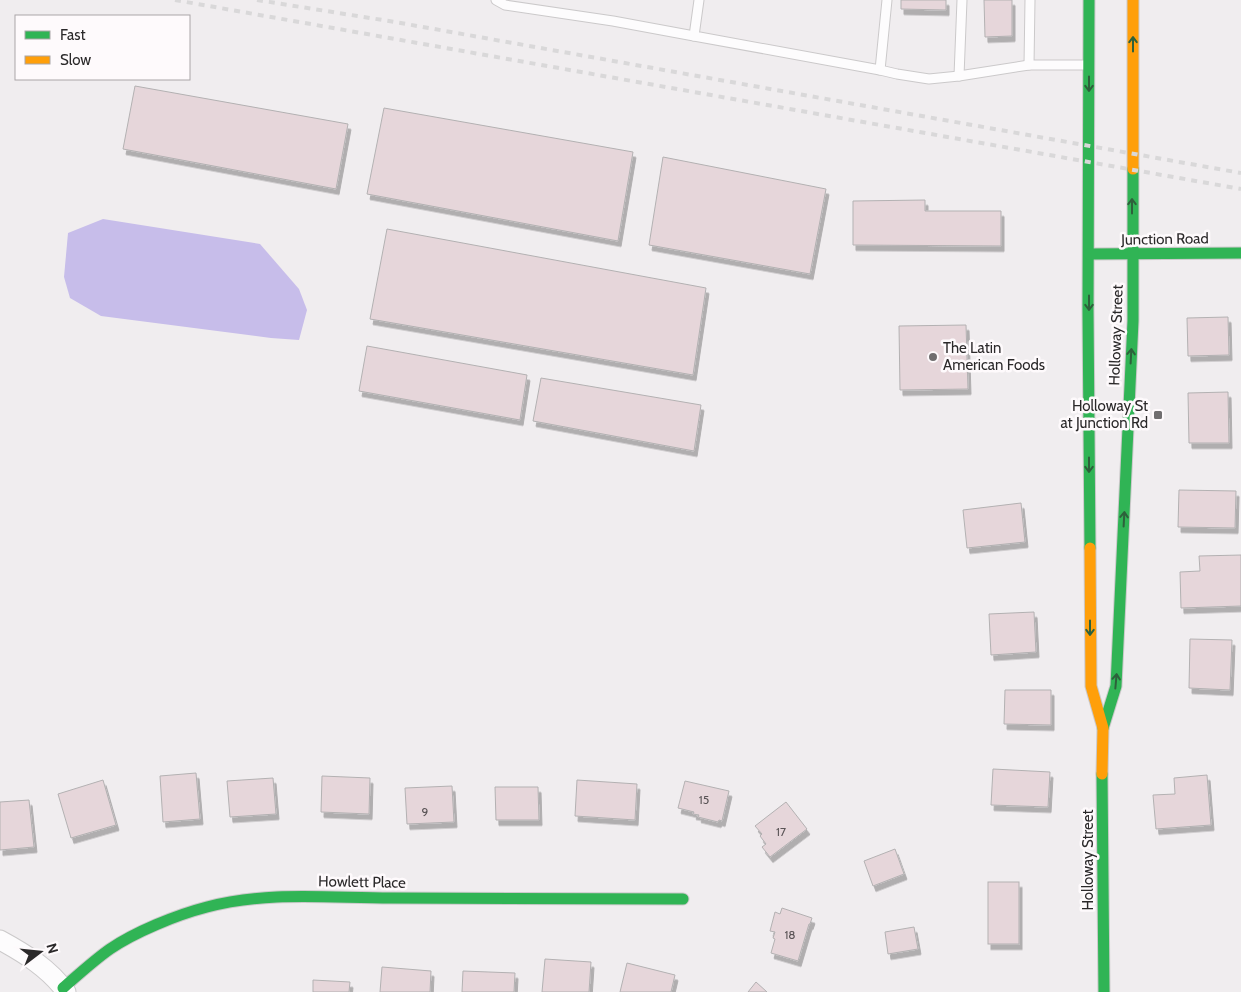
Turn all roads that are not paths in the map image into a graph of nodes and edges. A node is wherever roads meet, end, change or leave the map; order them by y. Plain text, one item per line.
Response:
1 (496, 0) edge
2 (699, 0) edge
3 (887, 0) edge
4 (962, 0) edge
5 (1030, 0) edge
6 (1089, 0) edge
7 (1133, 0) edge
8 (694, 36) junction
9 (1029, 65) junction
10 (1089, 65) junction
11 (880, 70) junction
12 (959, 76) junction
13 (1241, 253) edge
14 (1089, 254) junction
15 (1132, 255) junction
16 (1103, 728) junction
17 (683, 899) dead end
18 (0, 940) edge
19 (65, 990) edge
20 (1104, 992) edge

1 - 8 lane
2 - 8 lane
3 - 11 lane
4 - 12 lane
5 - 9 lane
6 - 10 main road, Holloway Street
15 -> 7 main road, Holloway Street
8 - 11 lane
9 - 10 lane
9 - 12 lane
10 -> 14 main road, Holloway Street
11 - 12 lane
13 - 15 main road, Junction Road
14 - 15 main road, Junction Road
14 -> 16 main road, Holloway Street
16 -> 15 main road, Holloway Street
16 - 20 main road, Holloway Street
17 - 19 main road, Howlett Place
18 - 19 street

